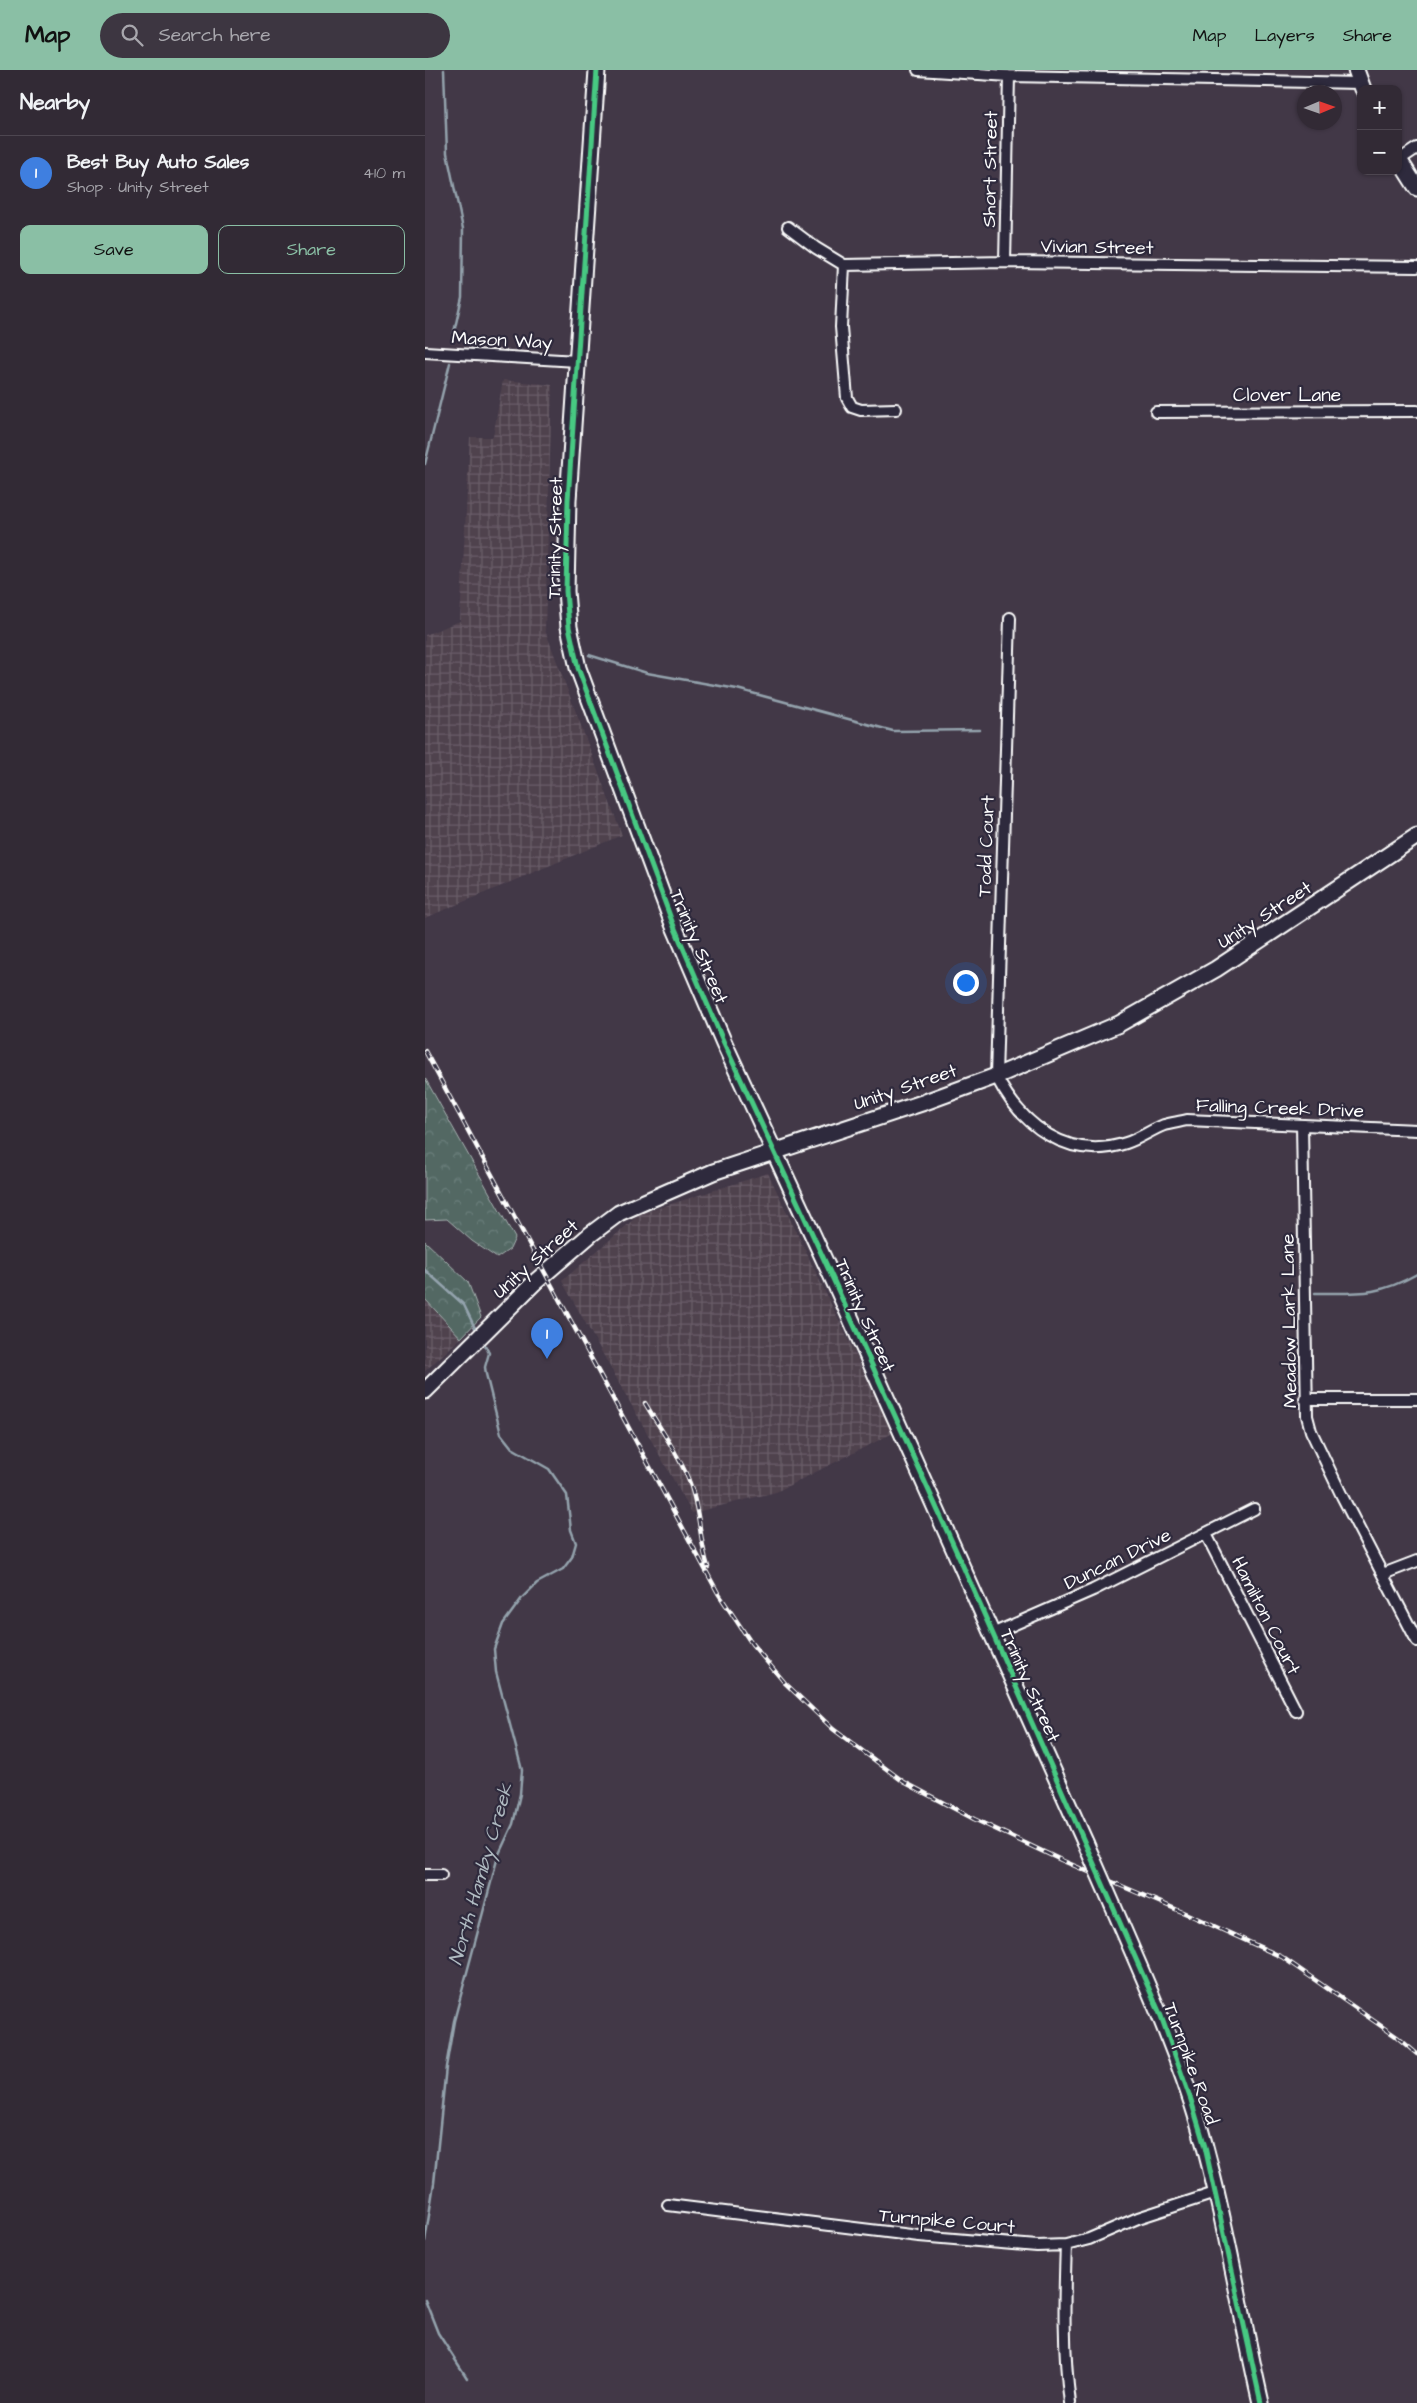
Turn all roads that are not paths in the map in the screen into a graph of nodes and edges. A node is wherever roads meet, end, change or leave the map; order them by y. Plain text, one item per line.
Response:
1 (597, 70) edge
2 (918, 70) edge
3 (1009, 76) junction
4 (1360, 81) edge
5 (1417, 148) edge
6 (1402, 157) edge
7 (1402, 164) edge
8 (1417, 188) edge
9 (788, 227) dead end
10 (1005, 262) junction
11 (844, 265) junction
12 (1417, 267) edge
13 (425, 352) edge
14 (577, 361) junction
15 (896, 409) dead end
16 (1417, 411) edge
17 (1156, 412) dead end
18 (1010, 618) dead end
19 (1417, 836) edge
20 (996, 1076) junction
21 (1302, 1125) junction
22 (1417, 1130) edge
23 (775, 1150) junction
24 (425, 1391) edge
25 (1305, 1399) junction
26 (1417, 1399) edge
27 (1254, 1509) dead end
28 (1206, 1534) junction
29 (1417, 1561) edge
30 (1383, 1574) junction
31 (992, 1634) junction
32 (1417, 1641) edge
33 (1296, 1711) dead end
34 (1055, 1777) joint
35 (425, 1875) edge
36 (441, 1875) dead end
37 (1215, 2193) junction
38 (668, 2205) dead end
39 (1066, 2245) junction
40 (1070, 2403) edge
41 (1261, 2403) edge

1 - 14 street, Trinity Street
2 - 3 street
3 - 4 street
3 - 10 street, Short Street
5 - 6 street
7 - 8 street
9 - 11 street
10 - 11 street, Vivian Street
10 - 12 street, Vivian Street
11 - 15 street
13 - 14 street, Mason Way
14 - 23 street, Trinity Street
16 - 17 street, Clover Lane
18 - 20 street, Todd Court
19 - 20 street, Unity Street
20 - 21 street, Falling Creek Drive
20 - 23 street, Unity Street
21 - 22 street, Falling Creek Drive
21 - 25 street, Meadow Lark Lane
23 - 24 street, Unity Street
23 - 31 street, Trinity Street
25 - 26 street
25 - 30 street, Meadow Lark Lane
27 - 28 street, Duncan Drive
28 - 31 street, Duncan Drive
28 - 33 street, Hamilton Court
29 - 30 street
30 - 32 street, Meadow Lark Lane
31 - 34 street, Trinity Street
34 - 37 street, Turnpike Road, bridge
35 - 36 street
37 - 39 street, Turnpike Court
37 - 41 street, Turnpike Road
38 - 39 street, Turnpike Court
39 - 40 street

